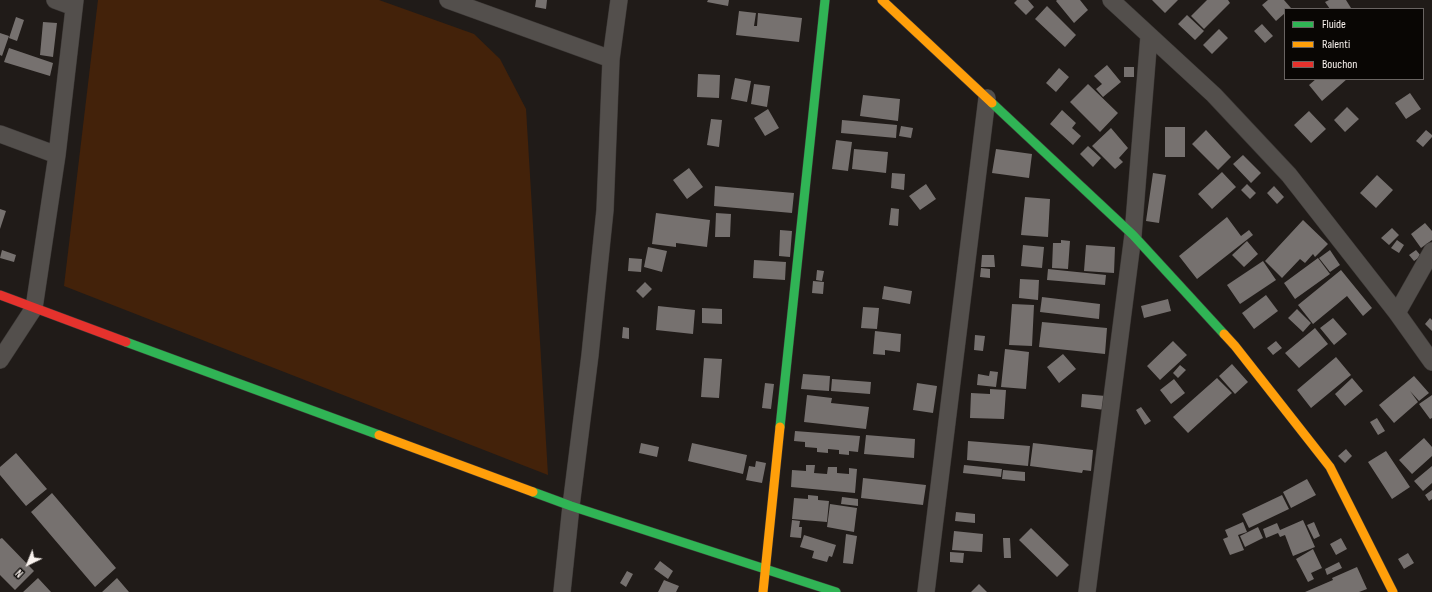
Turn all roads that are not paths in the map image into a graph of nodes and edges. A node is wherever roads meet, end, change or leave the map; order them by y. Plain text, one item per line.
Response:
1 (55, 0) edge
2 (619, 0) edge
3 (825, 0) edge
4 (882, 0) edge
5 (1111, 0) edge
6 (452, 1) edge
7 (74, 3) edge
8 (1149, 36) junction
9 (611, 59) junction
10 (987, 98) junction
11 (0, 134) edge
12 (57, 155) junction
13 (1133, 235) junction
14 (1432, 251) edge
15 (0, 294) edge
16 (34, 308) junction
17 (1397, 313) junction
18 (0, 360) edge
19 (1432, 362) edge
20 (571, 506) junction
21 (765, 570) junction
22 (562, 592) edge
23 (763, 592) edge
24 (836, 592) edge
25 (926, 592) edge
26 (1087, 592) edge
27 (1393, 592) edge

1 - 7 street
2 - 9 street
3 - 21 street
4 - 10 street
5 - 8 street
6 - 9 street
7 - 12 street
8 - 13 street
8 - 17 street
9 - 20 street
10 - 13 street
10 - 25 street
11 - 12 street
12 - 16 street
13 - 26 street
13 - 27 street
14 - 17 street
15 - 16 street
16 - 18 street
16 - 20 street
17 - 19 street
20 - 21 street
20 - 22 street
21 - 23 street
21 - 24 street

